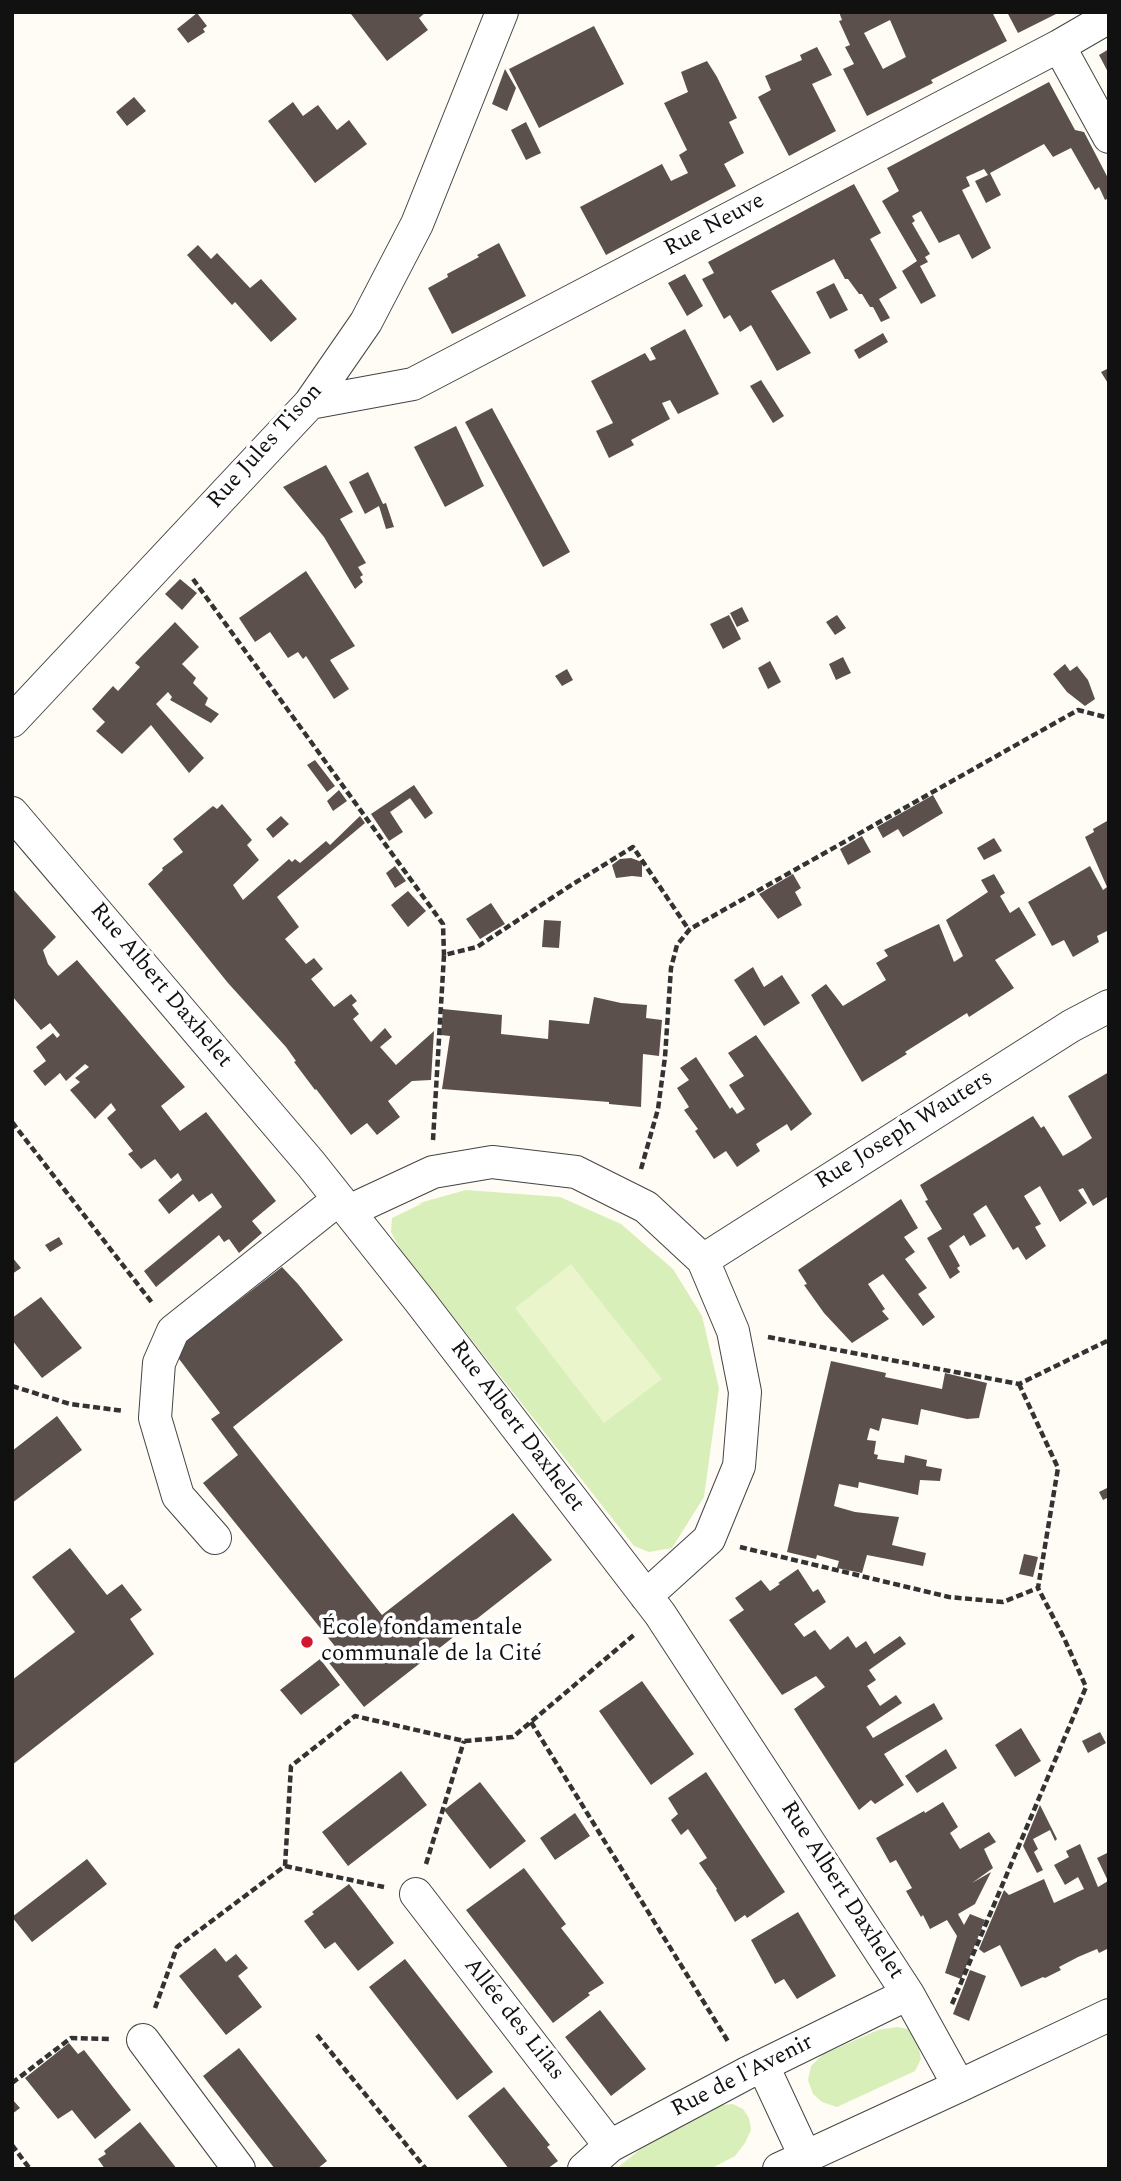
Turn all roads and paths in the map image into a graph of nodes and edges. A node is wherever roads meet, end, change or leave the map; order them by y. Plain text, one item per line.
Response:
1 (502, 12) edge
2 (1109, 17) edge
3 (1059, 46) junction
4 (1109, 137) edge
5 (310, 403) junction
6 (172, 549) junction
7 (16, 704) edge
8 (1109, 718) edge
9 (12, 813) edge
10 (689, 930) junction
11 (443, 955) junction
12 (1109, 1006) edge
13 (12, 1122) edge
14 (433, 1172) junction
15 (632, 1200) junction
16 (344, 1205) junction
17 (703, 1260) junction
18 (173, 1331) junction
19 (733, 1331) junction
20 (1109, 1340) edge
21 (1019, 1384) junction
22 (12, 1386) edge
23 (134, 1412) dead end
24 (215, 1538) dead end
25 (709, 1539) junction
26 (1038, 1587) junction
27 (653, 1605) junction
28 (531, 1722) junction
29 (464, 1741) junction
30 (285, 1866) junction
31 (416, 1894) junction
32 (908, 1994) junction
33 (1109, 2015) edge
34 (317, 2035) dead end
35 (143, 2040) junction
36 (936, 2042) junction
37 (755, 2070) junction
38 (12, 2082) edge
39 (959, 2087) junction
40 (12, 2145) edge
41 (610, 2146) junction
42 (792, 2163) edge
43 (30, 2169) edge
44 (239, 2169) edge
45 (426, 2169) edge
46 (584, 2169) edge

1 - 5 street, Rue Jules Tison
2 - 3 street, Rue Neuve
3 - 4 street
3 - 5 street, Rue Neuve
5 - 6 street, Rue Jules Tison
6 - 7 street, Rue Jules Tison
6 - 11 path
8 - 10 path
9 - 16 street, Rue Albert Daxhelet
10 - 11 path
10 - 15 path
11 - 14 path
12 - 17 street, Rue Joseph Wauters
13 - 18 path
14 - 15 street
14 - 16 street
15 - 17 street
16 - 18 street
16 - 27 street, Rue Albert Daxhelet
17 - 19 street
18 - 24 street
19 - 21 path
19 - 25 street
20 - 21 path
21 - 26 path
22 - 23 path
25 - 26 path
25 - 27 street
26 - 36 path
27 - 28 path
27 - 32 street, Rue Albert Daxhelet
28 - 29 path
28 - 37 path
29 - 30 path
29 - 31 path
30 - 31 path
30 - 35 path
31 - 41 street, Allée des Lilas
32 - 36 street, Rue Albert Daxhelet
32 - 37 street, Rue de l'Avenir
33 - 39 street
34 - 45 path
35 - 38 path
35 - 44 street
36 - 39 street, Rue Albert Daxhelet
37 - 41 street, Rue de l'Avenir
37 - 42 street
39 - 42 street
40 - 43 path
41 - 46 street, Rue de l'Avenir

